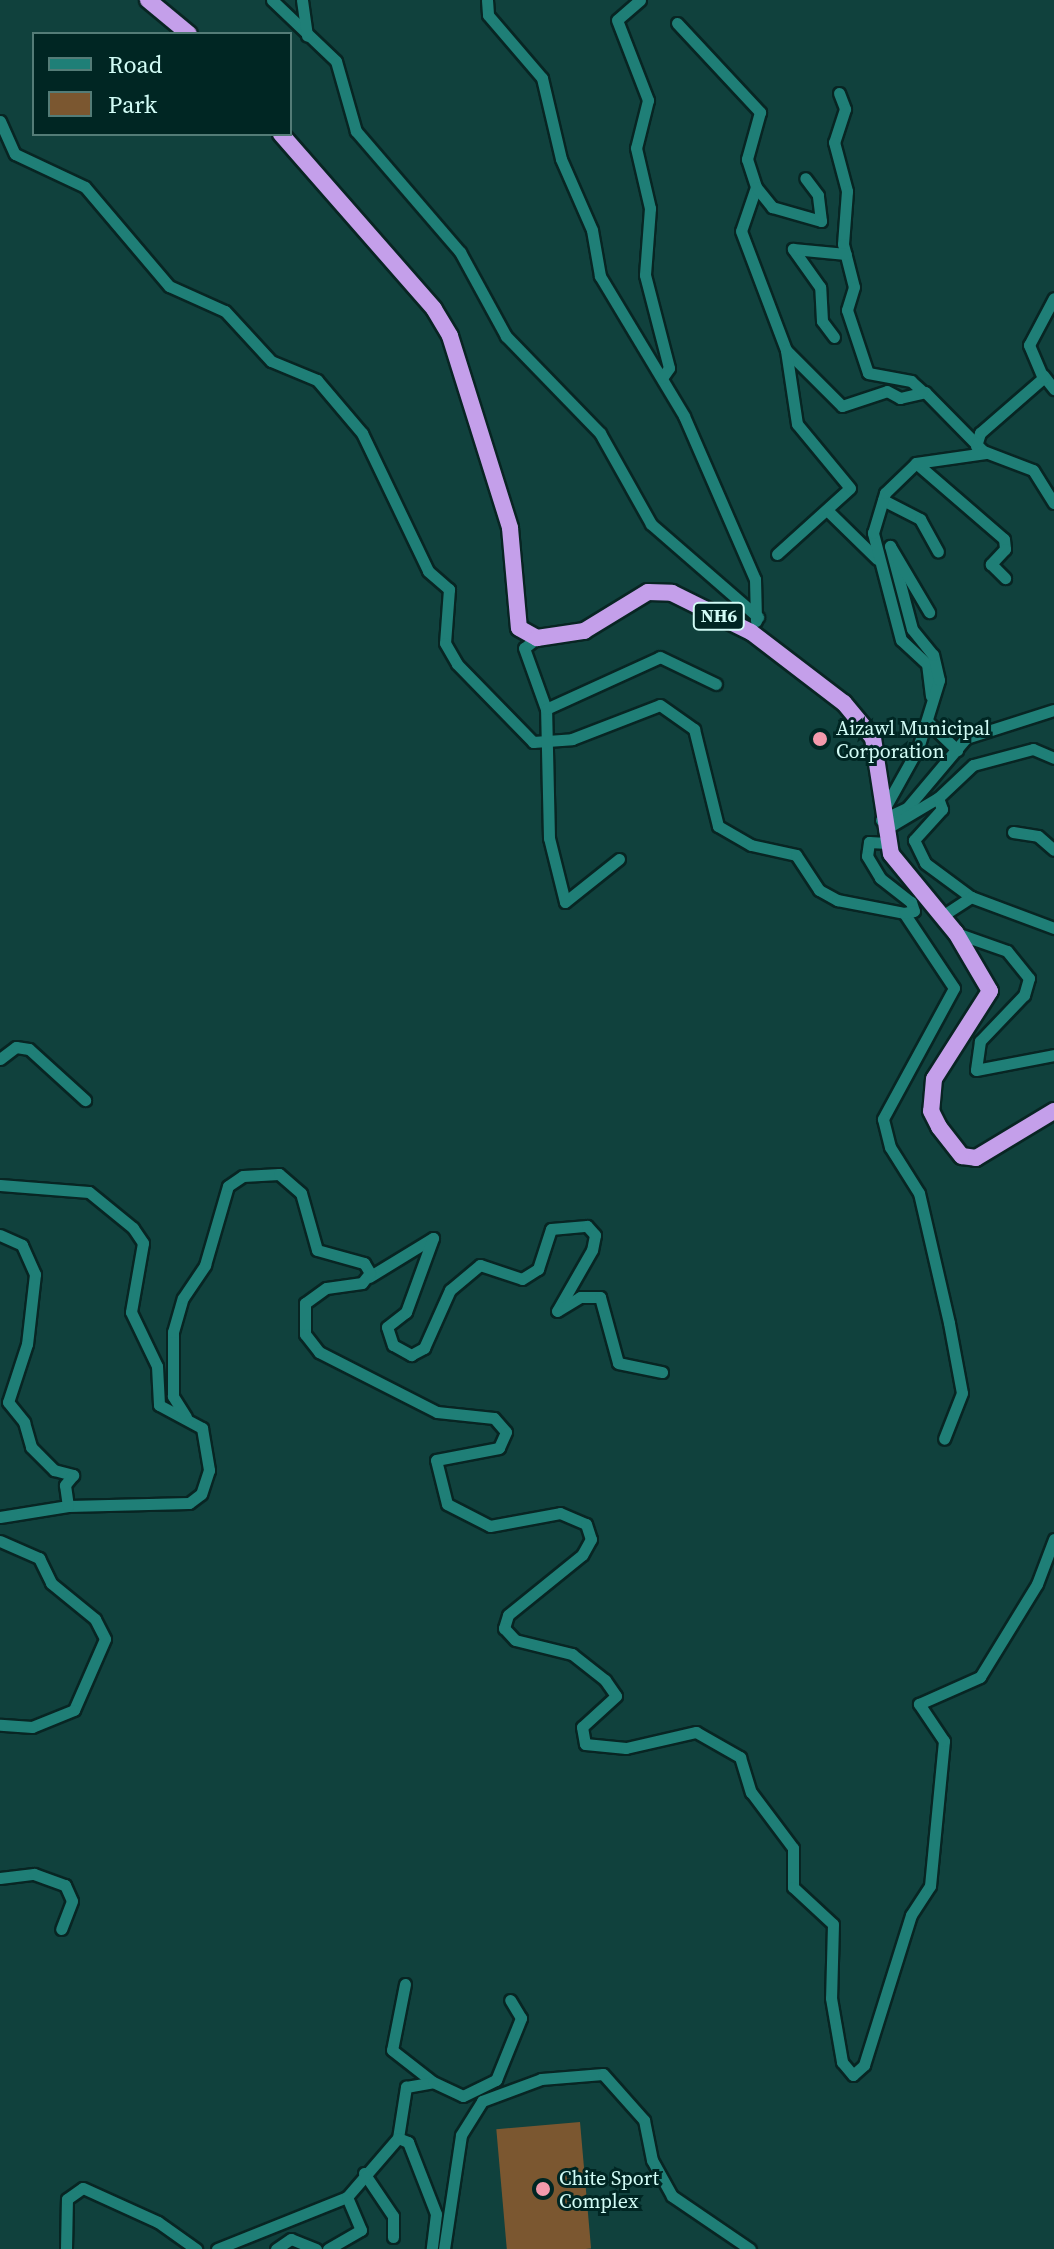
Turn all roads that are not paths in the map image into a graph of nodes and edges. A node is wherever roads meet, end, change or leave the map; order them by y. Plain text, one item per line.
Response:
1 (148, 0) edge
2 (272, 0) edge
3 (302, 0) edge
4 (487, 0) edge
5 (640, 0) edge
6 (677, 23) dead end
7 (187, 32) edge
8 (307, 37) junction
9 (839, 93) dead end
10 (2, 127) edge
11 (283, 136) edge
12 (805, 178) dead end
13 (756, 187) junction
14 (846, 254) junction
15 (1054, 298) edge
16 (834, 337) dead end
17 (786, 350) junction
18 (1043, 375) junction
19 (662, 378) junction
20 (1054, 389) edge
21 (922, 391) junction
22 (976, 446) junction
23 (987, 454) junction
24 (916, 463) junction
25 (883, 500) junction
26 (1054, 503) edge
27 (829, 512) junction
28 (938, 551) dead end
29 (777, 554) dead end
30 (877, 559) junction
31 (1005, 578) dead end
32 (929, 612) dead end
33 (754, 625) junction
34 (537, 638) junction
35 (716, 684) dead end
36 (932, 705) junction
37 (546, 709) junction
38 (1054, 710) edge
39 (927, 721) junction
40 (543, 746) junction
41 (957, 750) junction
42 (1054, 758) edge
43 (938, 798) junction
44 (883, 827) junction
45 (1013, 832) dead end
46 (1054, 850) edge
47 (619, 859) dead end
48 (971, 897) junction
49 (904, 913) junction
50 (942, 916) junction
51 (1054, 928) edge
52 (956, 933) junction
53 (1054, 1055) edge
54 (0, 1059) edge
55 (85, 1100) dead end
56 (1054, 1111) edge
57 (0, 1185) edge
58 (0, 1235) edge
59 (369, 1277) junction
60 (662, 1372) dead end
61 (186, 1417) junction
62 (944, 1439) dead end
63 (68, 1506) junction
64 (0, 1517) edge
65 (1054, 1539) edge
66 (0, 1541) edge
67 (0, 1725) edge
68 (0, 1878) edge
69 (61, 1929) dead end
70 (405, 1984) dead end
71 (510, 2000) dead end
72 (433, 2082) junction
73 (398, 2138) junction
74 (364, 2173) junction
75 (347, 2197) junction
76 (393, 2237) dead end
77 (66, 2249) edge
78 (196, 2249) edge
79 (217, 2249) edge
80 (276, 2249) edge
81 (316, 2249) edge
82 (328, 2249) edge
83 (432, 2249) edge
84 (444, 2249) edge
85 (750, 2249) edge

1 - 7 highway
2 - 8 street
3 - 8 street
4 - 19 street
5 - 19 street
6 - 13 street
8 - 33 street
9 - 14 street
10 - 40 street
11 - 34 highway
12 - 13 street
13 - 17 street
14 - 16 street
14 - 21 street
15 - 18 street
17 - 21 street
17 - 27 street
18 - 20 street
18 - 22 street
19 - 33 street
21 - 22 street
22 - 23 street
23 - 24 street
23 - 26 street
24 - 25 street
24 - 31 street
25 - 28 street
25 - 30 street
27 - 29 street
27 - 30 street
30 - 36 street
32 - 36 street
33 - 34 highway, NH6
33 - 44 highway, NH6
34 - 37 street
35 - 37 street
36 - 39 street
37 - 40 street
38 - 41 street
39 - 41 street
39 - 44 street
40 - 47 street
40 - 49 street
41 - 44 street
42 - 43 street
43 - 44 street
43 - 48 street
44 - 49 street
44 - 50 highway, NH6
45 - 46 street
48 - 50 street
48 - 51 street
49 - 62 street
50 - 52 highway, NH6
52 - 53 street
52 - 56 highway, NH6
54 - 55 street
57 - 61 street
58 - 63 street
59 - 60 street
59 - 61 street
59 - 65 street
61 - 63 street
63 - 64 street
66 - 67 street
68 - 69 street
70 - 72 street
71 - 72 street
72 - 73 street
73 - 74 street
73 - 83 street
74 - 75 street
74 - 76 street
75 - 79 street
75 - 82 street
77 - 78 street
80 - 81 street
84 - 85 street

